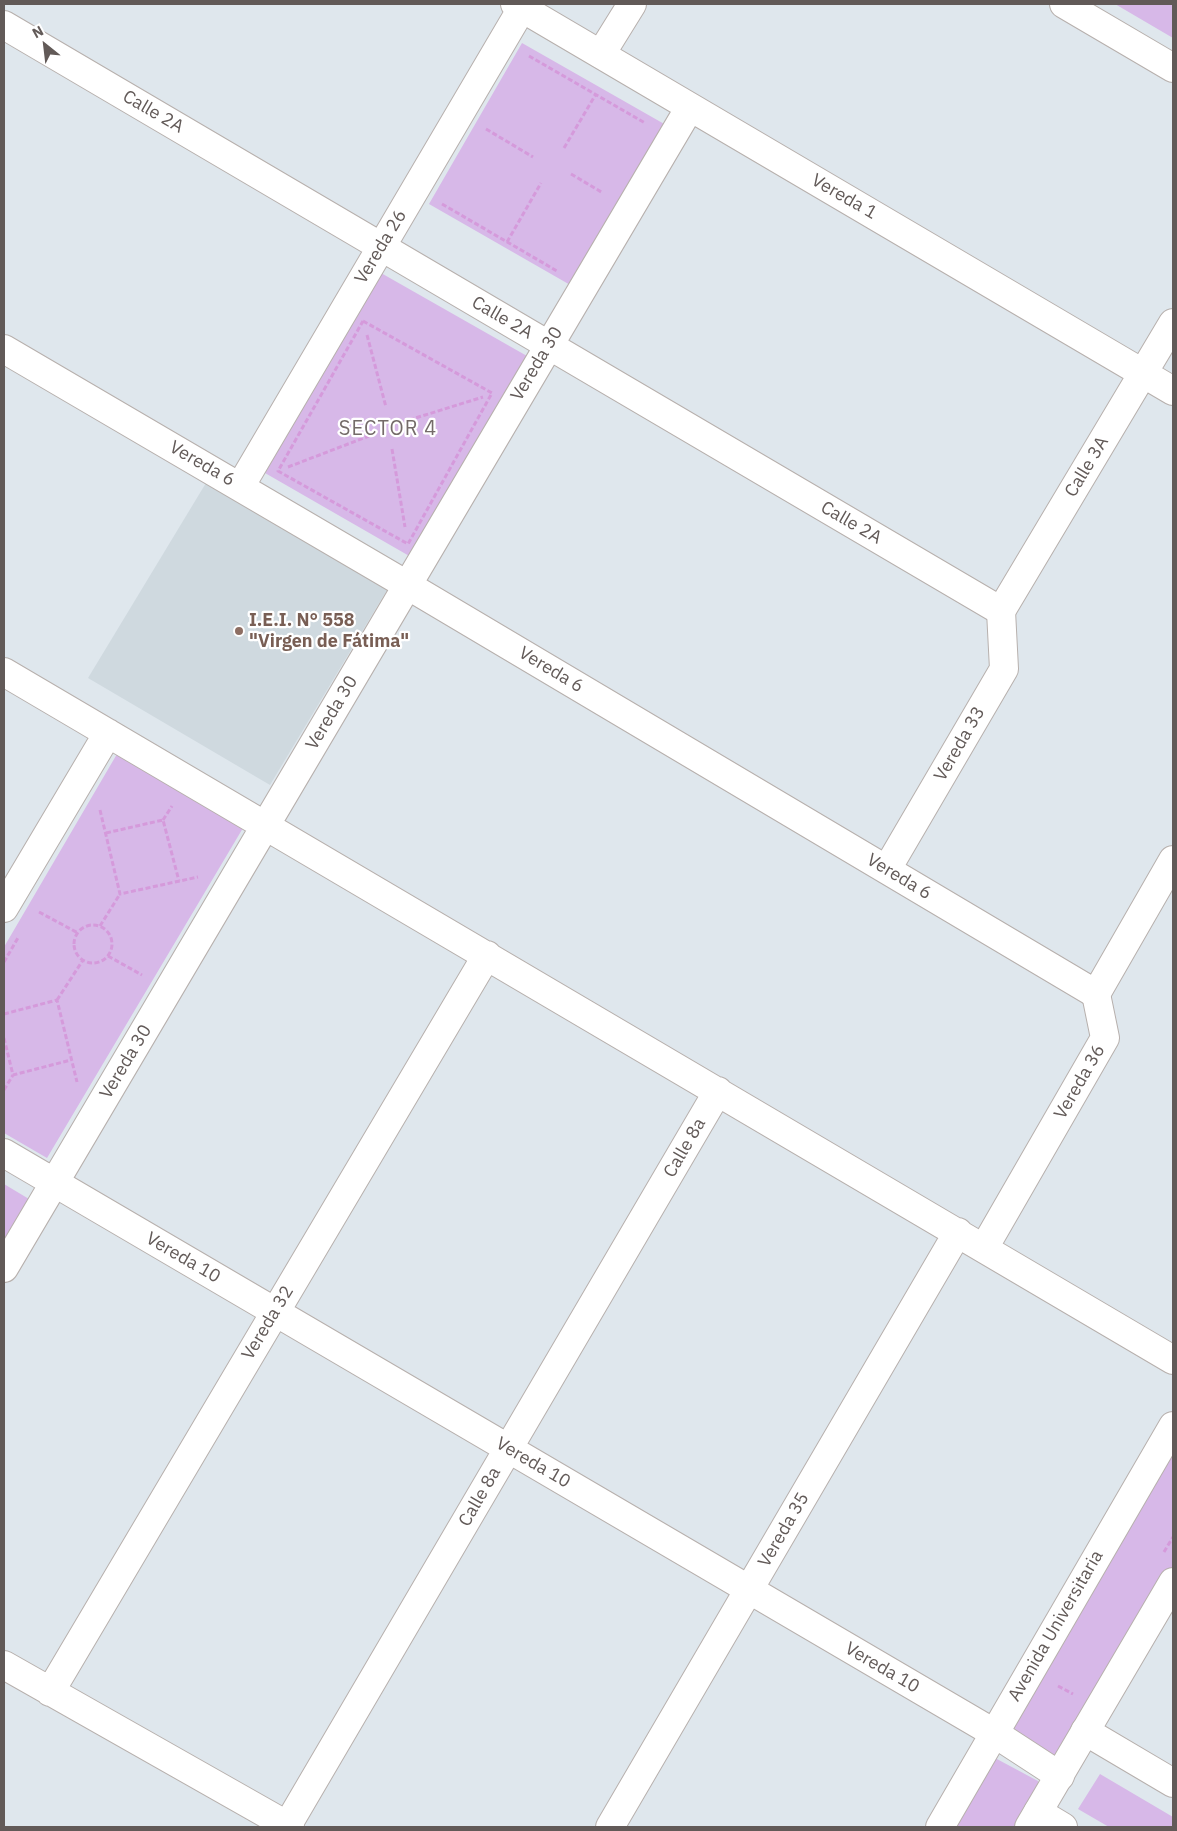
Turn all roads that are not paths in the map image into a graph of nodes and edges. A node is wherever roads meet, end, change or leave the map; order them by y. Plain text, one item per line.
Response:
1 (632, 4) edge
2 (1064, 4) edge
3 (518, 6) edge
4 (4, 25) edge
5 (601, 54) junction
6 (1173, 68) edge
7 (690, 106) junction
8 (381, 247) junction
9 (1173, 323) edge
10 (549, 345) junction
11 (4, 349) edge
12 (1143, 373) junction
13 (1173, 391) edge
14 (240, 487) junction
15 (407, 585) junction
16 (1000, 611) junction
17 (4, 672) edge
18 (108, 733) junction
19 (265, 826) junction
20 (1173, 860) edge
21 (887, 869) junction
22 (4, 908) edge
23 (486, 955) junction
24 (1096, 994) junction
25 (718, 1091) junction
26 (4, 1153) edge
27 (54, 1183) junction
28 (958, 1232) junction
29 (984, 1248) junction
30 (4, 1268) edge
31 (275, 1312) junction
32 (1173, 1360) edge
33 (1173, 1426) edge
34 (508, 1449) junction
35 (1173, 1582) edge
36 (749, 1590) junction
37 (4, 1665) edge
38 (50, 1692) junction
39 (1085, 1731) junction
40 (994, 1733) junction
41 (1060, 1776) junction
42 (1173, 1783) edge
43 (1034, 1820) edge
44 (288, 1826) edge
45 (610, 1827) edge
46 (940, 1827) edge
47 (1063, 1827) edge

1 - 5 street
2 - 6 street
3 - 5 street, Vereda 1
3 - 8 street, Vereda 26
4 - 8 street, Calle 2A
5 - 7 street, Vereda 1
7 - 10 street, Vereda 30
7 - 12 street, Vereda 1
8 - 10 street, Calle 2A
8 - 14 street, Vereda 26
9 - 12 street, Calle 3A
10 - 15 street, Vereda 30
10 - 16 street, Calle 2A
11 - 14 street, Vereda 6
12 - 13 street, Vereda 1
12 - 16 street, Calle 3A
14 - 15 street, Vereda 6
15 - 19 street, Vereda 30
15 - 21 street, Vereda 6
16 - 21 street, Vereda 33
17 - 18 street
18 - 19 street
18 - 22 street
19 - 23 street
19 - 27 street, Vereda 30
20 - 24 street
21 - 24 street, Vereda 6
23 - 25 street
23 - 31 street, Vereda 32
24 - 29 street, Vereda 36
25 - 28 street
25 - 34 street, Calle 8a
26 - 27 street, Vereda 10
27 - 30 street, Vereda 30
27 - 31 street, Vereda 10
28 - 29 street
28 - 36 street, Vereda 35
29 - 32 street
31 - 34 street, Vereda 10
31 - 38 street, Vereda 32
33 - 40 street, Avenida Universitaria
34 - 36 street, Vereda 10
34 - 44 street, Calle 8a
35 - 39 street
36 - 40 street, Vereda 10
36 - 45 street, Vereda 35
37 - 38 street
38 - 44 street
39 - 41 street
39 - 42 street
40 - 41 street, Vereda 10
40 - 46 street, Avenida Universitaria
41 - 43 street
43 - 47 street

